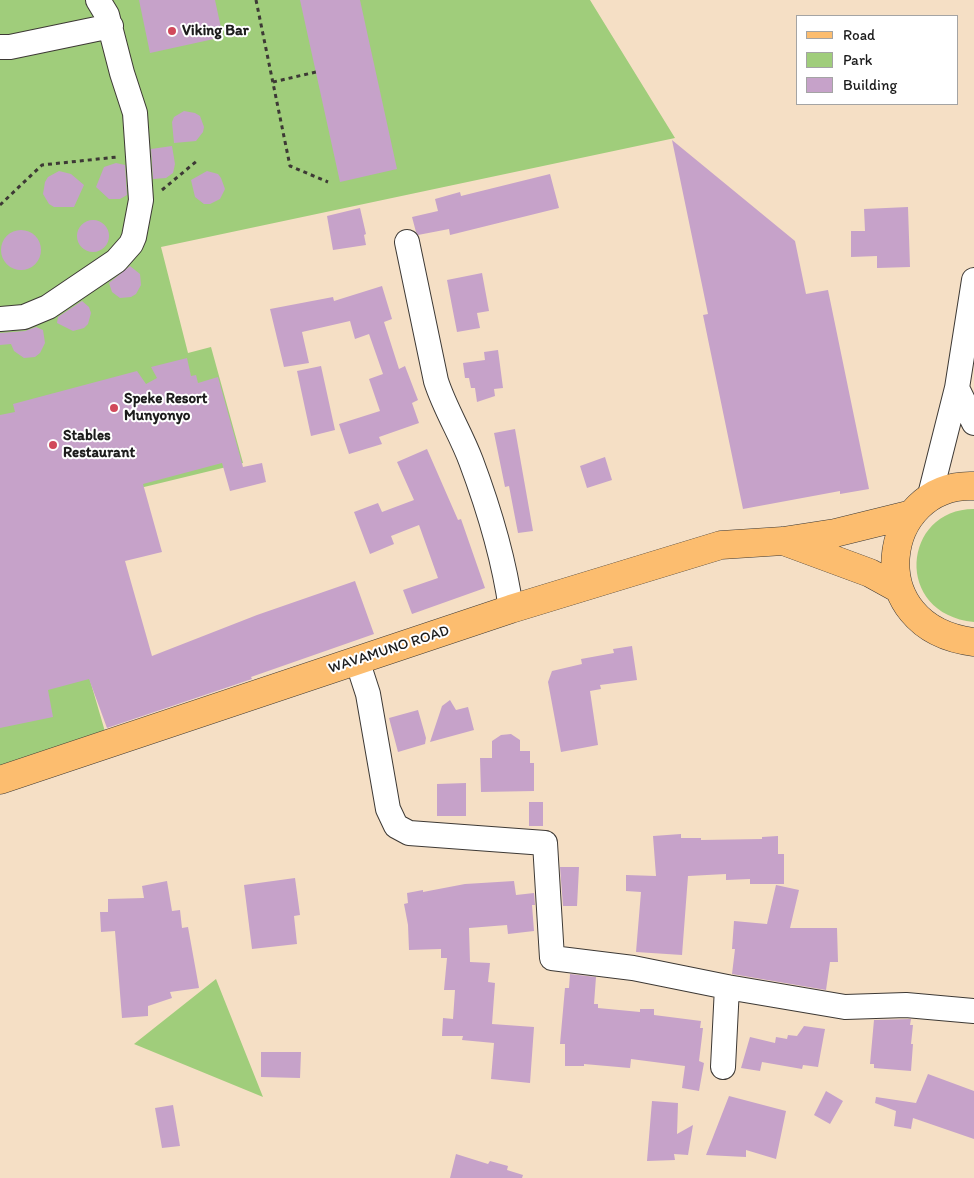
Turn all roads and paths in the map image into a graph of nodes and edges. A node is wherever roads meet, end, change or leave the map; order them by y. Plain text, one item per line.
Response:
1 (98, 0) edge
2 (256, 0) edge
3 (111, 26) junction
4 (0, 47) edge
5 (316, 72) dead end
6 (273, 82) junction
7 (117, 157) dead end
8 (198, 160) dead end
9 (328, 182) dead end
10 (141, 200) junction
11 (0, 205) edge
12 (407, 242) dead end
13 (974, 280) edge
14 (0, 319) edge
15 (957, 388) junction
16 (974, 423) edge
17 (974, 486) edge
18 (920, 507) junction
19 (782, 541) junction
20 (899, 589) junction
21 (511, 609) junction
22 (974, 642) edge
23 (357, 660) junction
24 (0, 780) edge
25 (727, 988) junction
26 (974, 1011) edge
27 (723, 1067) dead end

1 - 3 street
2 - 6 path
3 - 4 street
3 - 10 street
5 - 6 path
6 - 9 path
7 - 11 path
8 - 10 path
10 - 14 street
12 - 21 street
13 - 15 street
15 - 16 street
15 - 18 street
17 - 18 main road, WAVAMUNO ROAD
18 - 19 main road, WAVAMUNO ROAD
18 - 20 main road
19 - 20 main road, WAVAMUNO ROAD
19 - 21 main road, WAVAMUNO ROAD
20 - 22 main road
21 - 23 main road, WAVAMUNO ROAD
23 - 24 main road, WAVAMUNO ROAD
23 - 25 street
25 - 26 street
25 - 27 street

